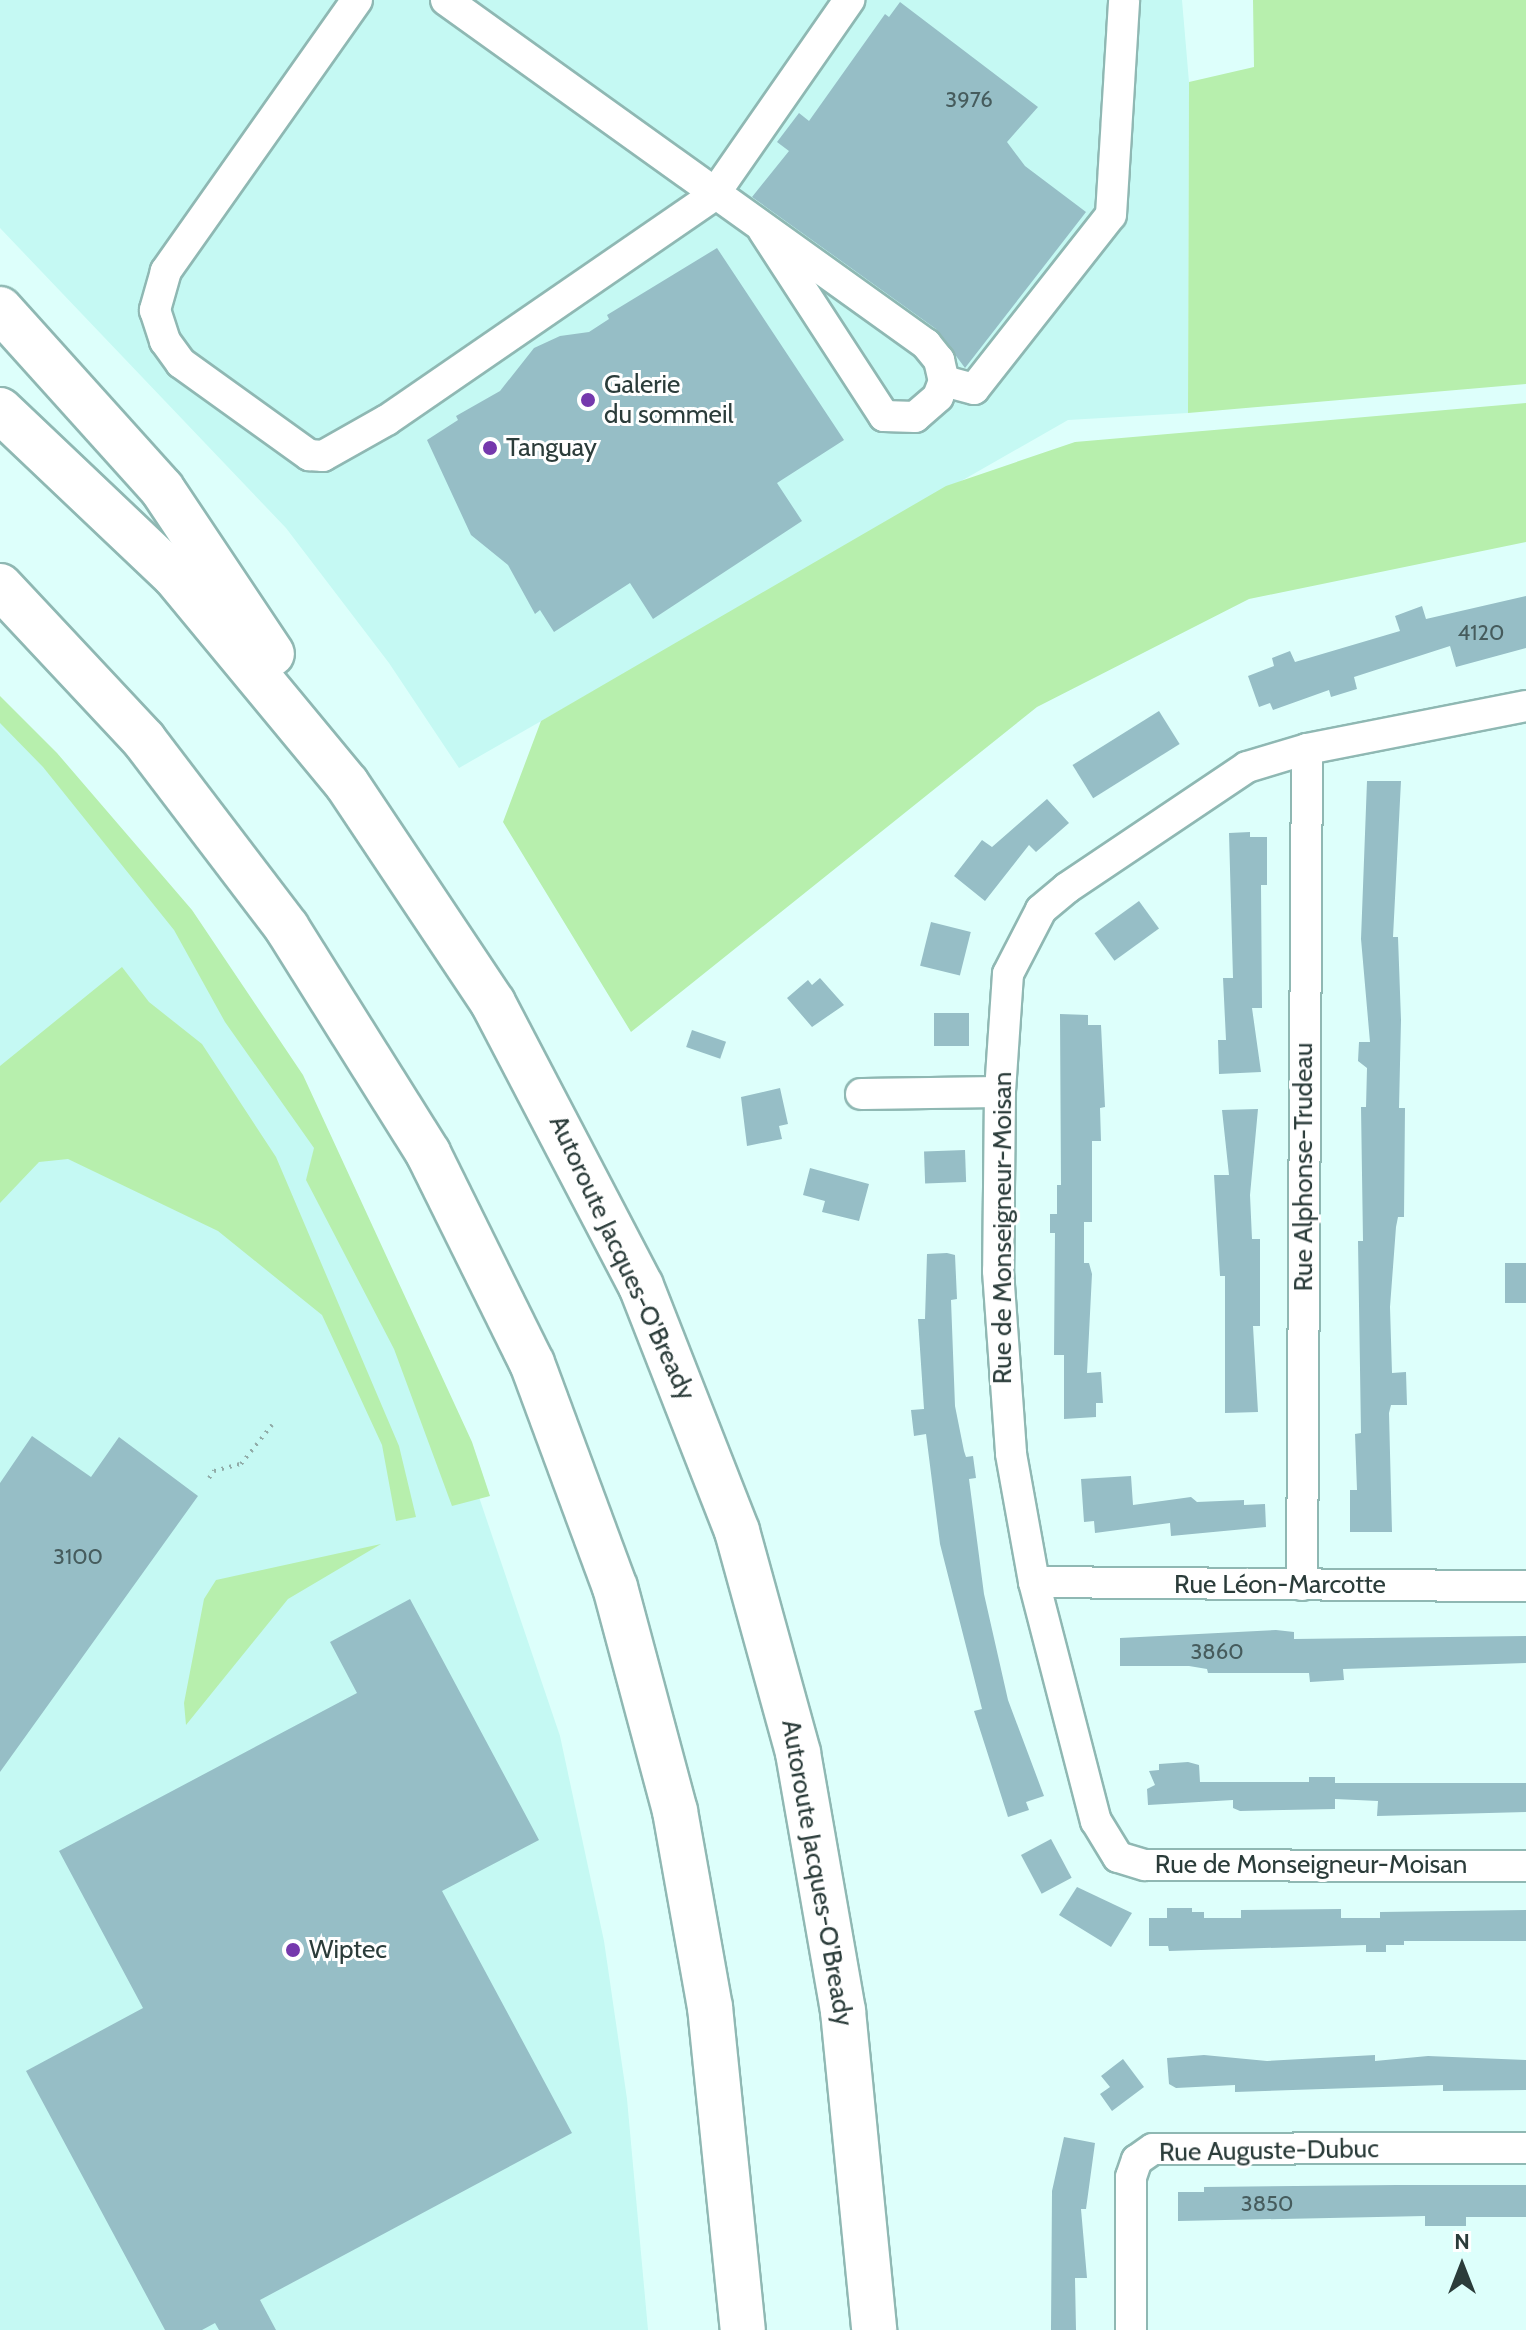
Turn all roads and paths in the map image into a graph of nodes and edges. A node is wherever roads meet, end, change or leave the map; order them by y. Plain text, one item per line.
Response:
1 (357, 0) edge
2 (446, 0) edge
3 (849, 0) edge
4 (1124, 0) edge
5 (713, 196) junction
6 (763, 230) junction
7 (0, 309) edge
8 (944, 381) junction
9 (0, 410) edge
10 (0, 586) edge
11 (1526, 706) edge
12 (1307, 749) junction
13 (347, 784) junction
14 (1000, 1092) junction
15 (861, 1094) dead end
16 (272, 1425) dead end
17 (209, 1478) dead end
18 (1034, 1582) junction
19 (1302, 1585) junction
20 (1526, 1586) edge
21 (1526, 1866) edge
22 (1526, 2148) edge
23 (743, 2330) edge
24 (874, 2330) edge
25 (1131, 2330) edge

1 - 5 street
2 - 5 street
3 - 5 street
4 - 8 street
5 - 6 street
6 - 8 street
6 - 8 street
7 - 13 highway
9 - 13 highway, Autoroute Jacques-O'Bready
10 - 23 highway
11 - 12 street, Rue de Monseigneur-Moisan
12 - 14 street, Rue de Monseigneur-Moisan
12 - 19 street, Rue Alphonse-Trudeau
13 - 24 highway, Autoroute Jacques-O'Bready
14 - 15 street
14 - 18 street, Rue de Monseigneur-Moisan
16 - 17 path
18 - 19 street, Rue Léon-Marcotte
18 - 21 street, Rue de Monseigneur-Moisan
19 - 20 street, Rue Léon-Marcotte
22 - 25 street, Rue Auguste-Dubuc

